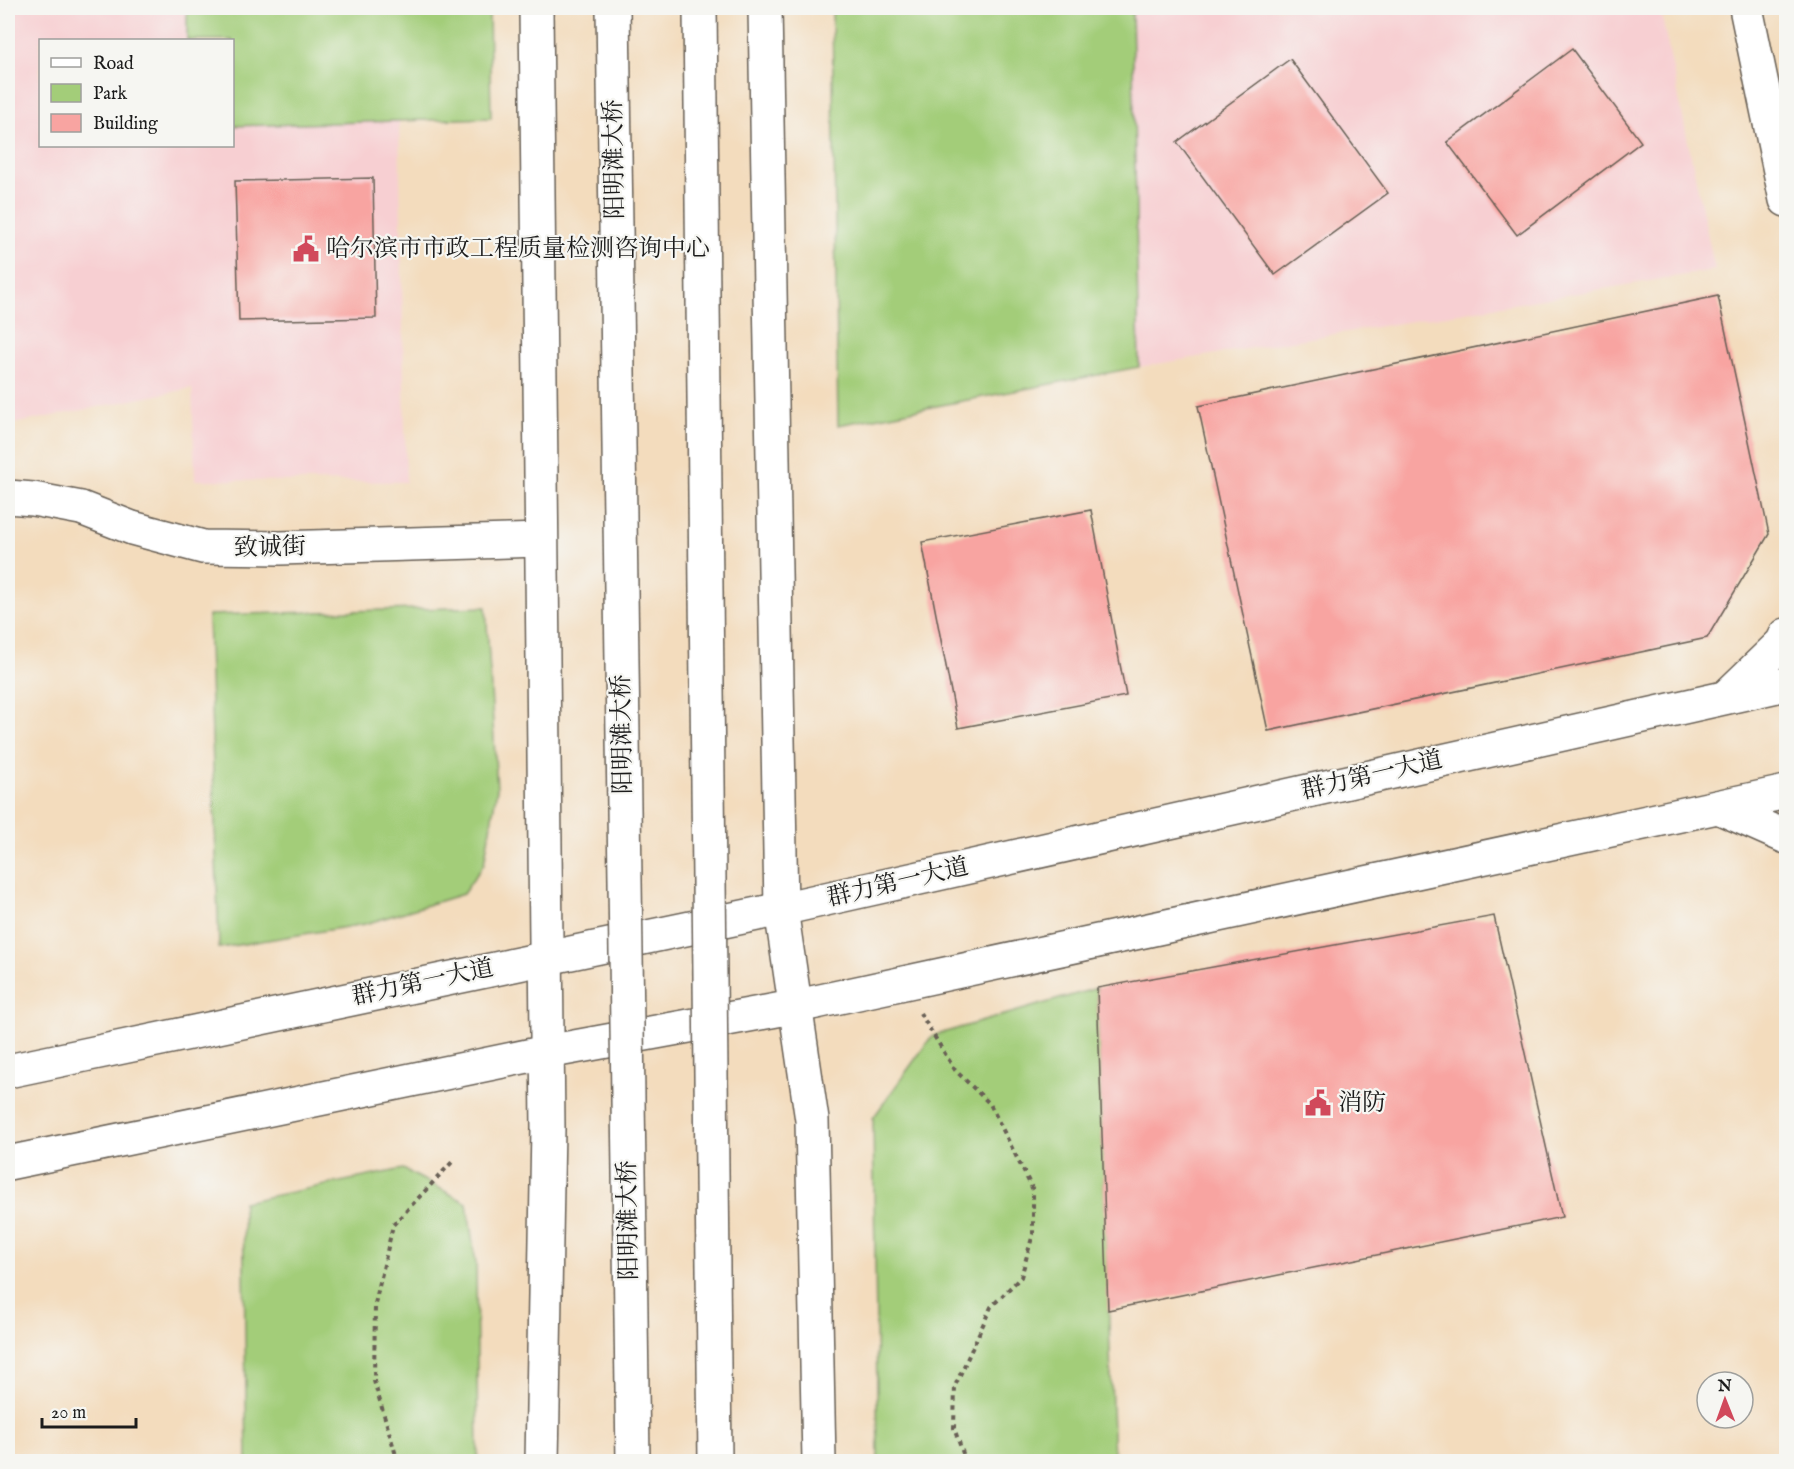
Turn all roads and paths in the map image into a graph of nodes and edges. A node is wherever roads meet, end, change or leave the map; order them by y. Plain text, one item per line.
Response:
1 (536, 8) edge
2 (613, 8) edge
3 (700, 8) edge
4 (765, 8) edge
5 (1746, 8) edge
6 (1786, 200) edge
7 (8, 497) edge
8 (540, 540) junction
9 (1786, 635) edge
10 (1786, 684) edge
11 (1726, 697) junction
12 (1786, 792) edge
13 (1718, 807) junction
14 (1786, 837) edge
15 (781, 909) junction
16 (547, 957) junction
17 (902, 984) junction
18 (793, 1007) junction
19 (547, 1052) junction
20 (8, 1071) edge
21 (453, 1160) dead end
22 (8, 1164) edge
23 (398, 1461) edge
24 (542, 1461) edge
25 (633, 1461) edge
26 (715, 1461) edge
27 (819, 1461) edge
28 (966, 1461) edge

1 - 8 main road
2 - 25 main road, 阳明滩大桥, bridge
3 - 26 main road, bridge
4 - 15 main road
5 - 6 main road
7 - 8 main road, 致诚街
8 - 16 main road
9 - 11 main road
10 - 11 main road, 群力第一大道
11 - 15 main road, 群力第一大道
12 - 13 main road
13 - 14 main road
13 - 17 main road
15 - 16 main road, 群力第一大道
15 - 18 main road
16 - 19 main road
16 - 20 main road, 群力第一大道
17 - 18 main road
17 - 28 path
18 - 19 main road
18 - 27 main road
19 - 22 main road
19 - 24 main road
21 - 23 path

